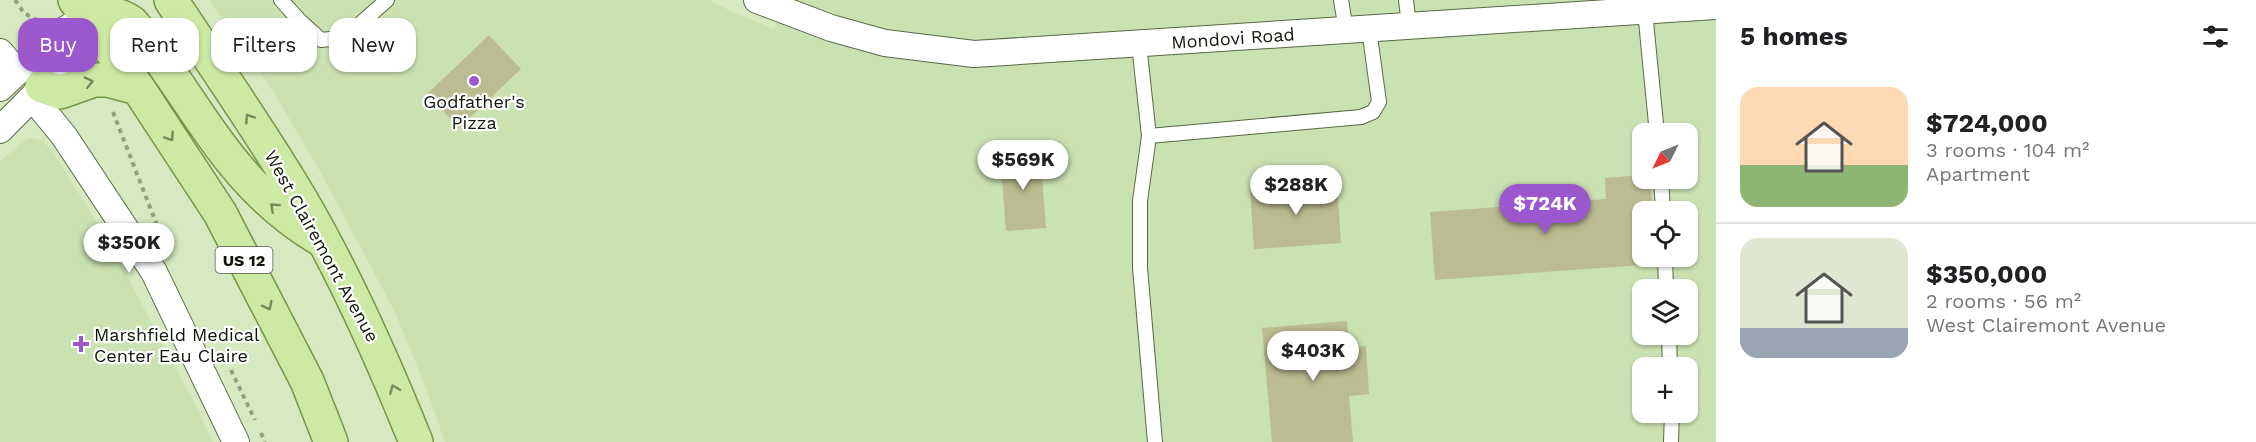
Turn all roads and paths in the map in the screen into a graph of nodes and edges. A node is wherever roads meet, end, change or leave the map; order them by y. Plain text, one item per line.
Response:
1 (15, 0) edge
2 (171, 0) edge
3 (281, 0) edge
4 (387, 0) edge
5 (757, 0) edge
6 (1341, 0) edge
7 (1406, 0) edge
8 (1616, 6) edge
9 (1716, 6) edge
10 (81, 8) edge
11 (1645, 10) junction
12 (33, 18) edge
13 (1409, 26) junction
14 (1357, 30) junction
15 (1139, 44) junction
16 (0, 52) edge
17 (32, 72) edge
18 (94, 80) junction
19 (23, 86) edge
20 (138, 88) junction
21 (1656, 123) edge
22 (0, 130) edge
23 (1149, 136) junction
24 (322, 240) junction
25 (164, 241) dead end
26 (229, 366) dead end
27 (1672, 423) edge
28 (237, 442) edge
29 (265, 442) edge
30 (331, 442) edge
31 (416, 442) edge
32 (1155, 442) edge
33 (1671, 442) edge

1 - 12 path
24 -> 2 main road, West Clairemont Avenue
3 - 4 lane
5 - 15 street, Mondovi Road
6 - 14 lane
7 - 13 lane
8 - 11 street, Mondovi Road
8 - 13 street, Mondovi Road
9 - 11 street, Mondovi Road
10 - 19 street
10 - 20 main road, US 12
24 -> 10 main road
11 - 21 lane
13 - 14 street, Mondovi Road
14 - 15 street, Mondovi Road
14 - 23 lane
15 - 23 lane
16 - 19 street
17 - 19 street
19 -> 18 main road
18 - 20 main road
18 - 25 path
19 - 22 street
19 - 28 street
20 -> 30 main road, US 12
23 - 32 lane
31 -> 24 main road, West Clairemont Avenue
26 - 29 path
27 - 33 lane

